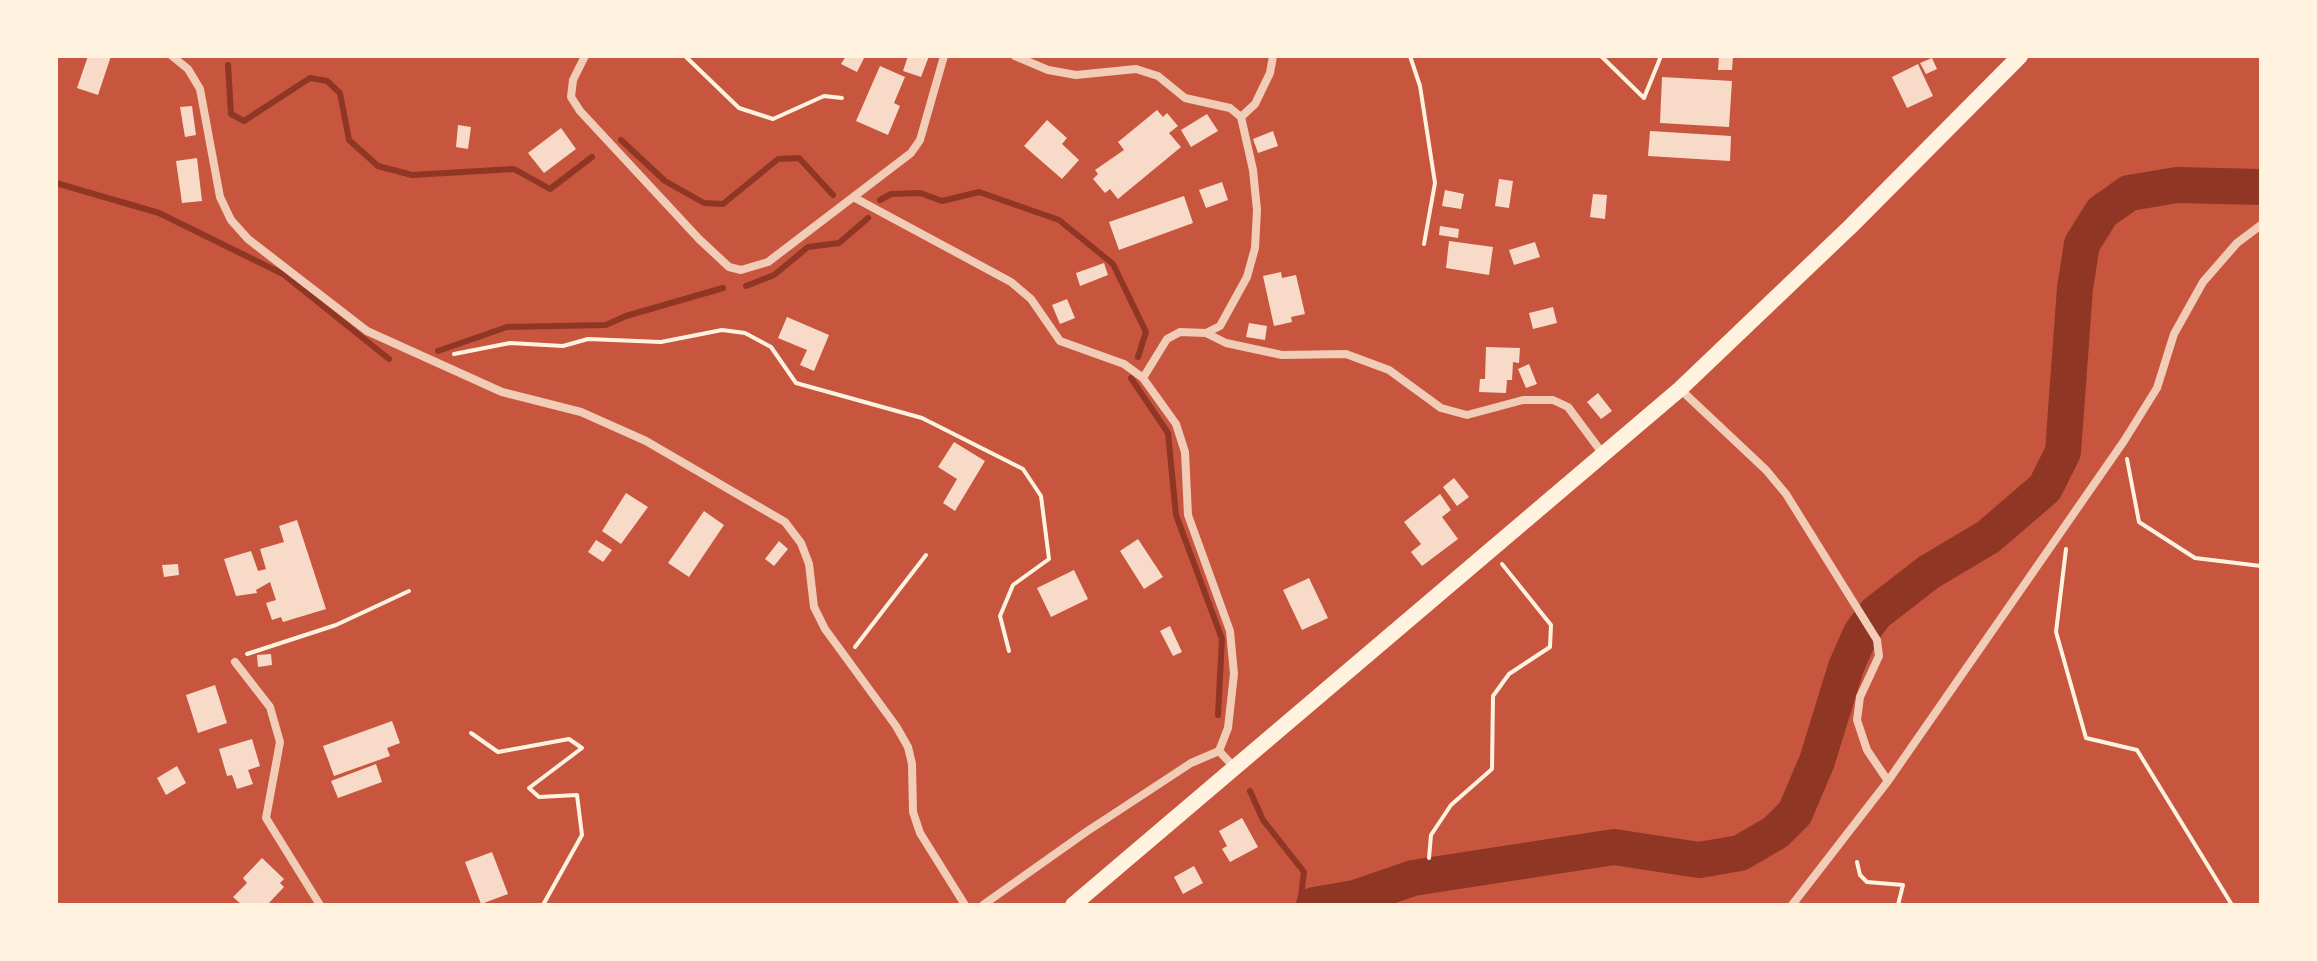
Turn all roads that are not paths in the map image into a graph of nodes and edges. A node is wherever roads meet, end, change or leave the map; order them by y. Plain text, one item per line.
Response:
1 (172, 56) edge
2 (585, 56) edge
3 (944, 56) edge
4 (1015, 56) edge
5 (1273, 56) edge
6 (2020, 56) edge
7 (1241, 117) junction
8 (855, 198) junction
9 (2261, 225) edge
10 (1206, 333) junction
11 (1143, 378) junction
12 (1680, 389) junction
13 (1603, 454) junction
14 (235, 662) road end
15 (1219, 751) junction
16 (1234, 767) junction
17 (1888, 781) junction
18 (320, 905) edge
19 (965, 905) edge
20 (983, 905) edge
21 (1073, 905) edge
22 (1792, 905) edge

1 - 19 street
2 - 8 street
3 - 8 street
4 - 7 street
5 - 7 street
6 - 12 main road
7 - 10 street
8 - 11 street
9 - 17 street
10 - 11 street
10 - 13 street
11 - 15 street
12 - 13 main road
12 - 17 street
13 - 16 main road
14 - 18 street
15 - 16 street
15 - 20 street
16 - 21 main road
17 - 22 street

